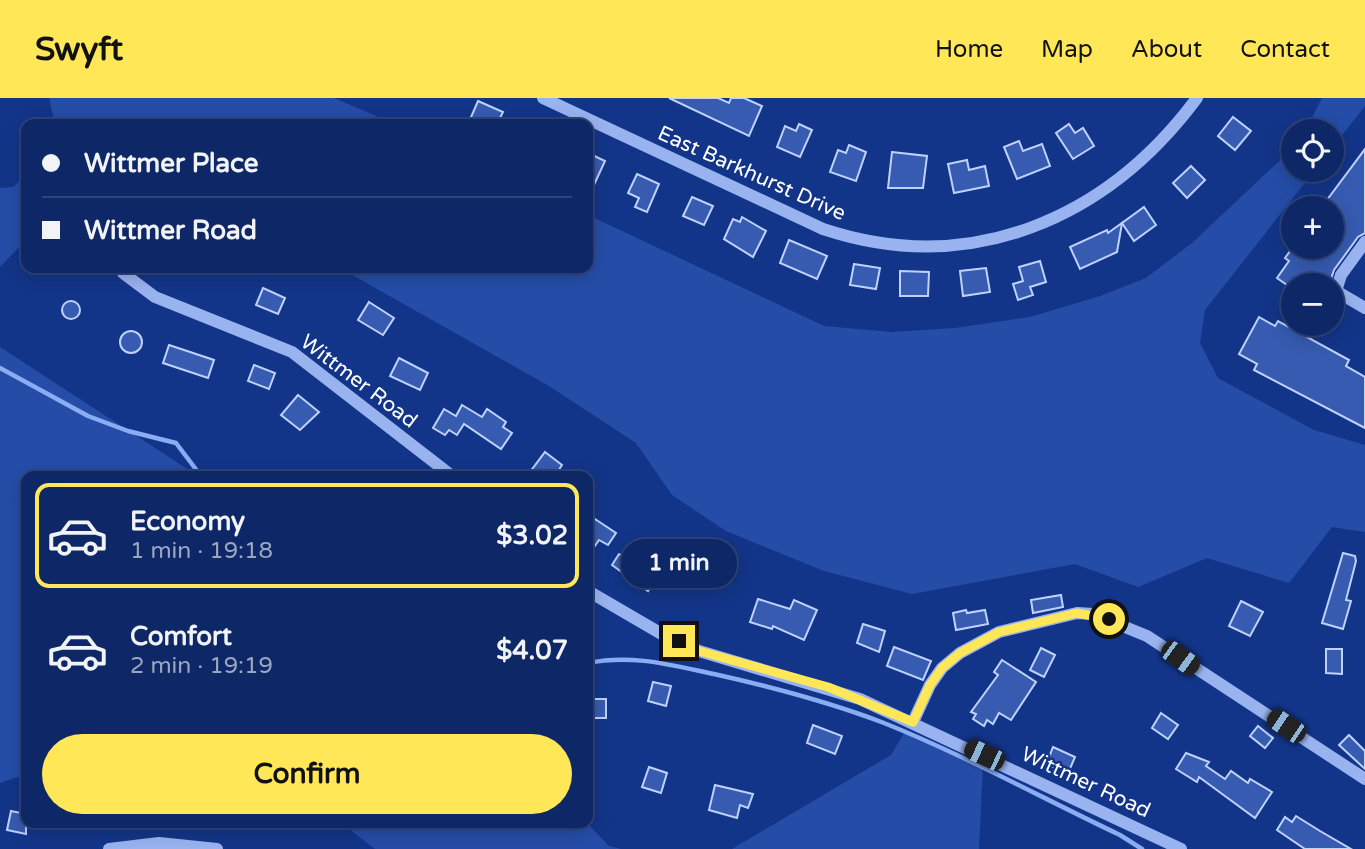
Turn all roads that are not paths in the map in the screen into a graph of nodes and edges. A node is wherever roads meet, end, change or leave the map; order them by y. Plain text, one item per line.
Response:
1 (543, 98) edge
2 (1197, 98) edge
3 (588, 119) edge
4 (593, 121) edge
5 (1365, 242) edge
6 (123, 273) dead end
7 (1365, 308) edge
8 (446, 471) edge
9 (593, 594) edge
10 (913, 722) junction
11 (1365, 779) edge
12 (109, 849) edge
13 (217, 849) edge
14 (1181, 849) edge

1 - 3 street, East Barkhurst Drive
2 - 4 street, East Barkhurst Drive
5 - 7 street
6 - 8 street, Wittmer Road
9 - 10 street, Wittmer Road
10 - 11 street
10 - 14 street, Wittmer Road
12 - 13 street

